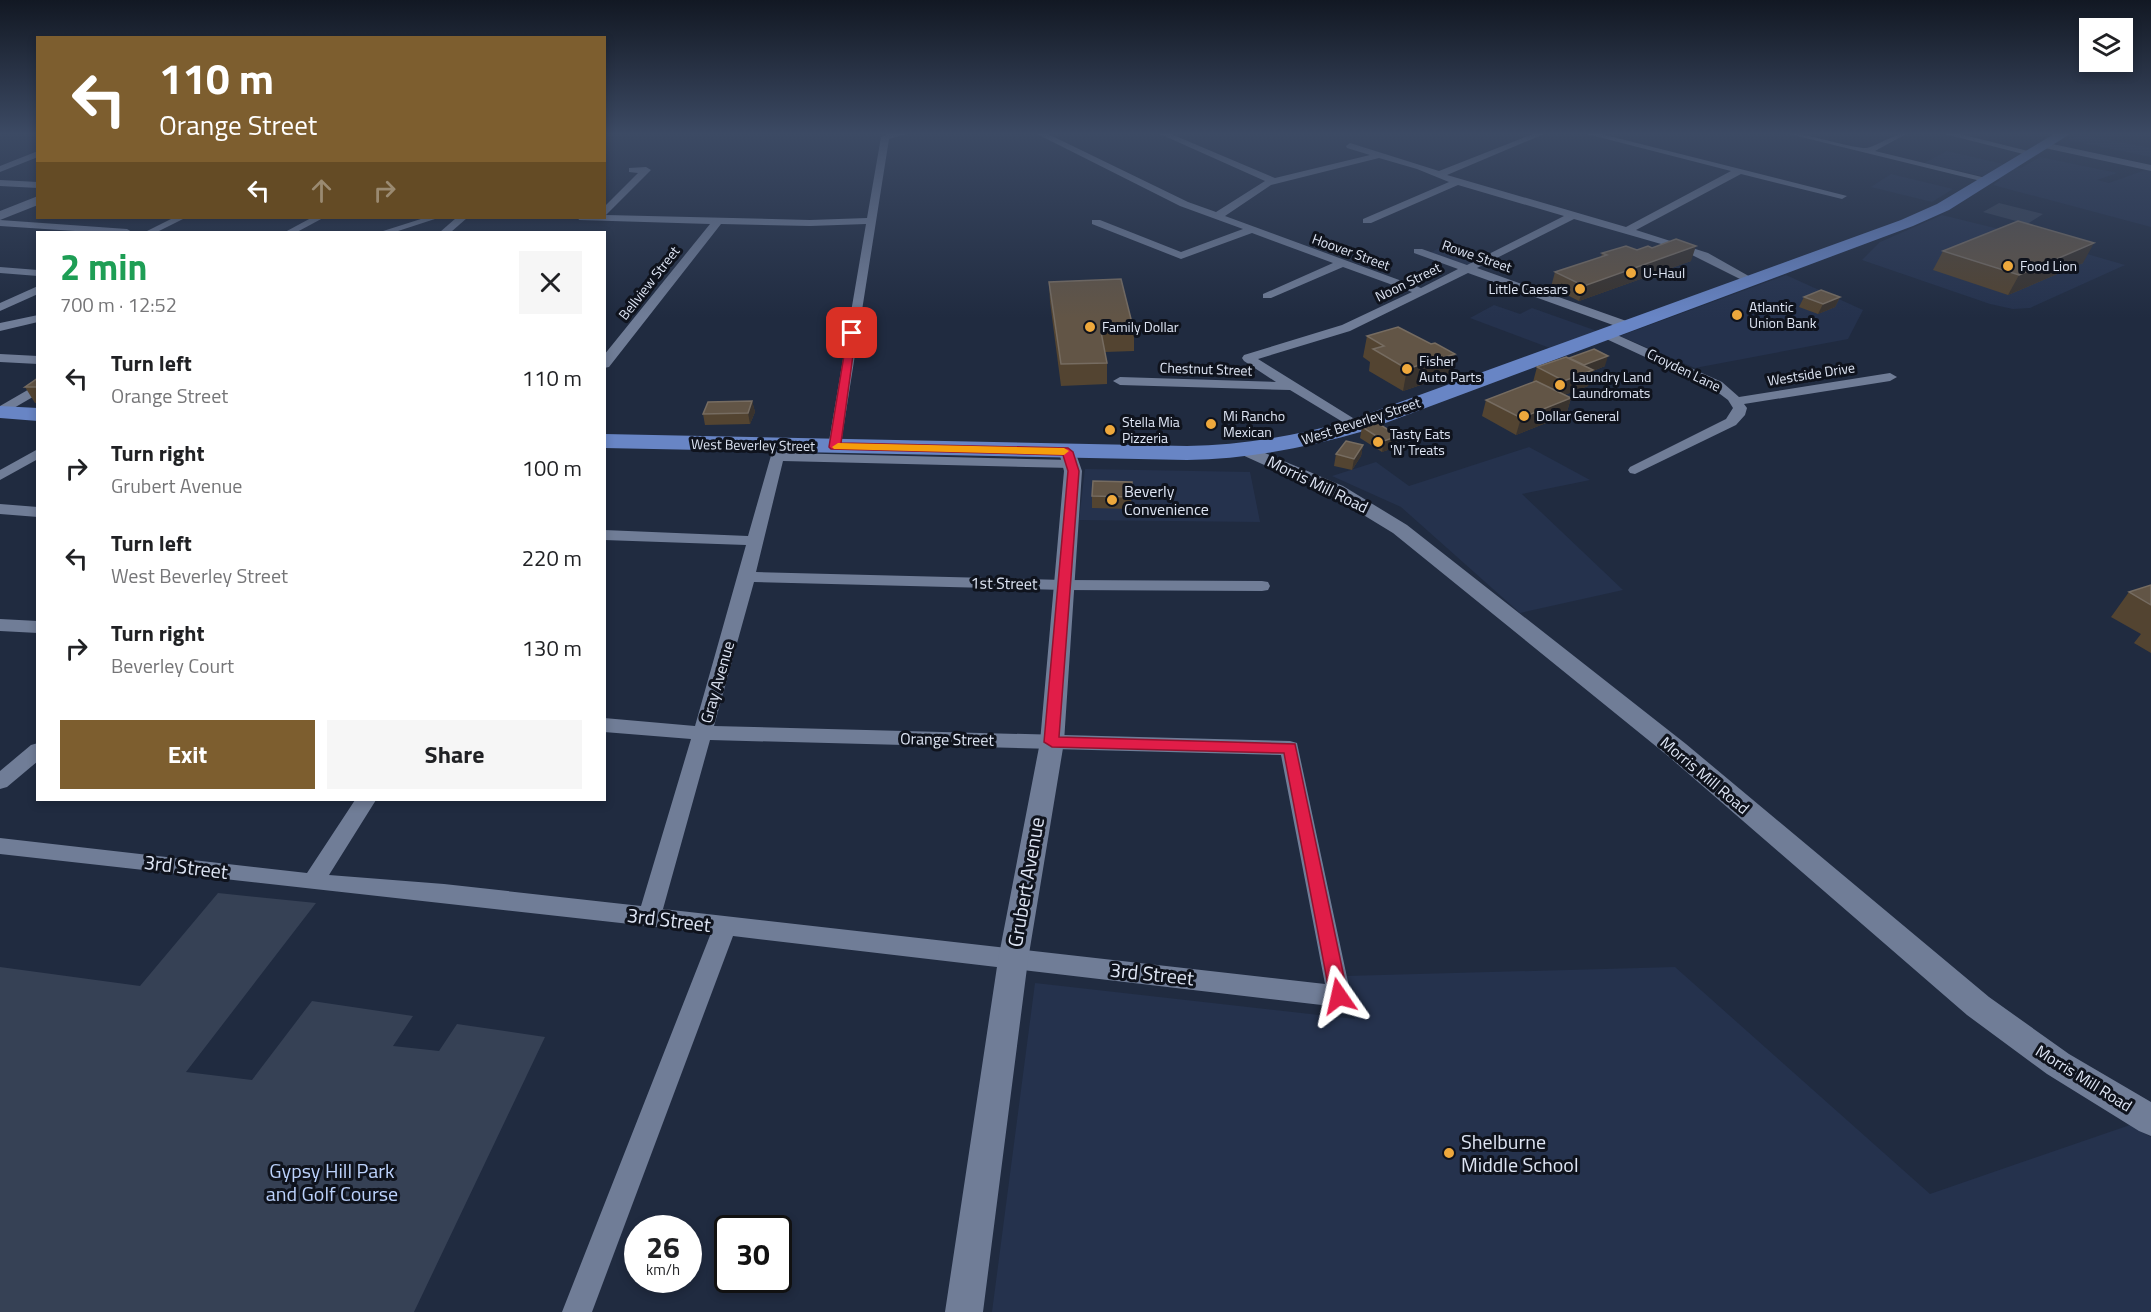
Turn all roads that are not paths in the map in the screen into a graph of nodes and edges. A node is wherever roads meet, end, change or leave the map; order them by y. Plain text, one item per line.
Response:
1 (621, 195) edge
2 (875, 195) edge
3 (1165, 195) edge
4 (1249, 195) edge
5 (1427, 195) edge
6 (1503, 195) edge
7 (1694, 195) edge
8 (1839, 195) edge
9 (1962, 195) edge
10 (1842, 196) dead end
11 (36, 201) edge
12 (606, 211) edge
13 (0, 216) edge
14 (1217, 216) junction
15 (1574, 216) junction
16 (606, 218) edge
17 (178, 219) edge
18 (316, 219) edge
19 (430, 219) edge
20 (461, 219) edge
21 (599, 219) edge
22 (718, 221) junction
23 (870, 221) junction
24 (1368, 221) dead end
25 (1096, 222) dead end
26 (0, 223) edge
27 (1253, 229) junction
28 (113, 231) edge
29 (152, 231) edge
30 (292, 231) edge
31 (388, 231) edge
32 (446, 231) edge
33 (586, 231) edge
34 (1628, 231) junction
35 (1418, 251) dead end
36 (1342, 263) junction
37 (1469, 269) junction
38 (0, 270) edge
39 (36, 273) edge
40 (1750, 281) junction
41 (36, 290) edge
42 (1422, 292) junction
43 (1267, 296) dead end
44 (0, 307) edge
45 (36, 318) edge
46 (1628, 326) junction
47 (0, 327) edge
48 (1606, 334) junction
49 (0, 358) edge
50 (36, 360) edge
51 (606, 361) edge
52 (1890, 377) dead end
53 (1120, 381) dead end
54 (1292, 387) junction
55 (36, 389) edge
56 (1737, 401) junction
57 (0, 412) edge
58 (36, 415) edge
59 (1356, 426) junction
60 (606, 441) edge
61 (835, 447) junction
62 (1246, 450) junction
63 (779, 451) junction
64 (36, 454) edge
65 (1069, 458) junction
66 (1635, 471) dead end
67 (0, 476) edge
68 (0, 509) edge
69 (36, 512) edge
70 (606, 535) edge
71 (756, 541) junction
72 (747, 577) junction
73 (1064, 585) junction
74 (1262, 586) dead end
75 (0, 625) edge
76 (36, 627) edge
77 (606, 725) edge
78 (702, 733) junction
79 (1052, 742) junction
80 (36, 752) edge
81 (0, 782) edge
82 (365, 801) edge
83 (0, 846) edge
84 (313, 882) junction
85 (649, 918) junction
86 (725, 927) junction
87 (1012, 960) junction
88 (1339, 996) joint
89 (2151, 1120) edge
90 (577, 1312) edge
91 (964, 1312) edge

1 - 12 street
2 - 23 street
3 - 14 street, Hoover Street
4 - 14 street
5 - 24 street
6 - 15 street
7 - 34 street
8 - 10 street
9 - 40 main road, West Beverley Street
11 - 13 street
14 - 27 street, Hoover Street
15 - 34 street
15 - 37 street, Noon Street
16 - 22 street
17 - 29 street
18 - 30 street
19 - 31 street
20 - 32 street
21 - 33 street
22 - 23 street
22 - 51 street, Bellview Street
23 - 61 street
25 - 27 street
26 - 28 street
27 - 36 street, Hoover Street
34 - 40 street
35 - 37 street, Rowe Street
36 - 42 street, Hoover Street
36 - 43 street
37 - 42 street, Noon Street
37 - 46 street, Rowe Street
38 - 39 street
40 - 46 main road, West Beverley Street
41 - 44 street
42 - 54 street, Noon Street
45 - 47 street
46 - 48 main road, West Beverley Street
48 - 56 street, Croyden Lane
48 - 59 main road, West Beverley Street
49 - 50 street
52 - 56 street, Westside Drive
53 - 54 street, Chestnut Street
54 - 59 street
55 - 57 street
56 - 66 street, Croyden Lane
57 - 58 main road
59 - 62 main road, West Beverley Street
60 - 63 main road, West Beverley Street
61 - 63 main road, West Beverley Street
61 - 65 main road, West Beverley Street
62 - 65 main road, West Beverley Street
62 - 89 street, Morris Mill Road
63 - 65 street, West Beverley Street
63 - 71 street, Gray Avenue
64 - 67 street
65 - 73 street, Grubert Avenue
68 - 69 street
70 - 71 street
71 - 72 street, Gray Avenue
72 - 73 street, 1st Street
72 - 78 street, Gray Avenue
73 - 74 street, 1st Street
73 - 79 street, Grubert Avenue
75 - 76 street
77 - 78 street, Orange Street
78 - 79 street, Orange Street
78 - 85 street, Gray Avenue
79 - 87 street, Grubert Avenue
79 - 88 street, Orange Street
80 - 81 street
82 - 84 street
83 - 84 street, 3rd Street
84 - 85 street, 3rd Street
85 - 86 street, 3rd Street
86 - 87 street, 3rd Street
86 - 90 street
87 - 88 street, 3rd Street
87 - 91 street, Grubert Avenue

